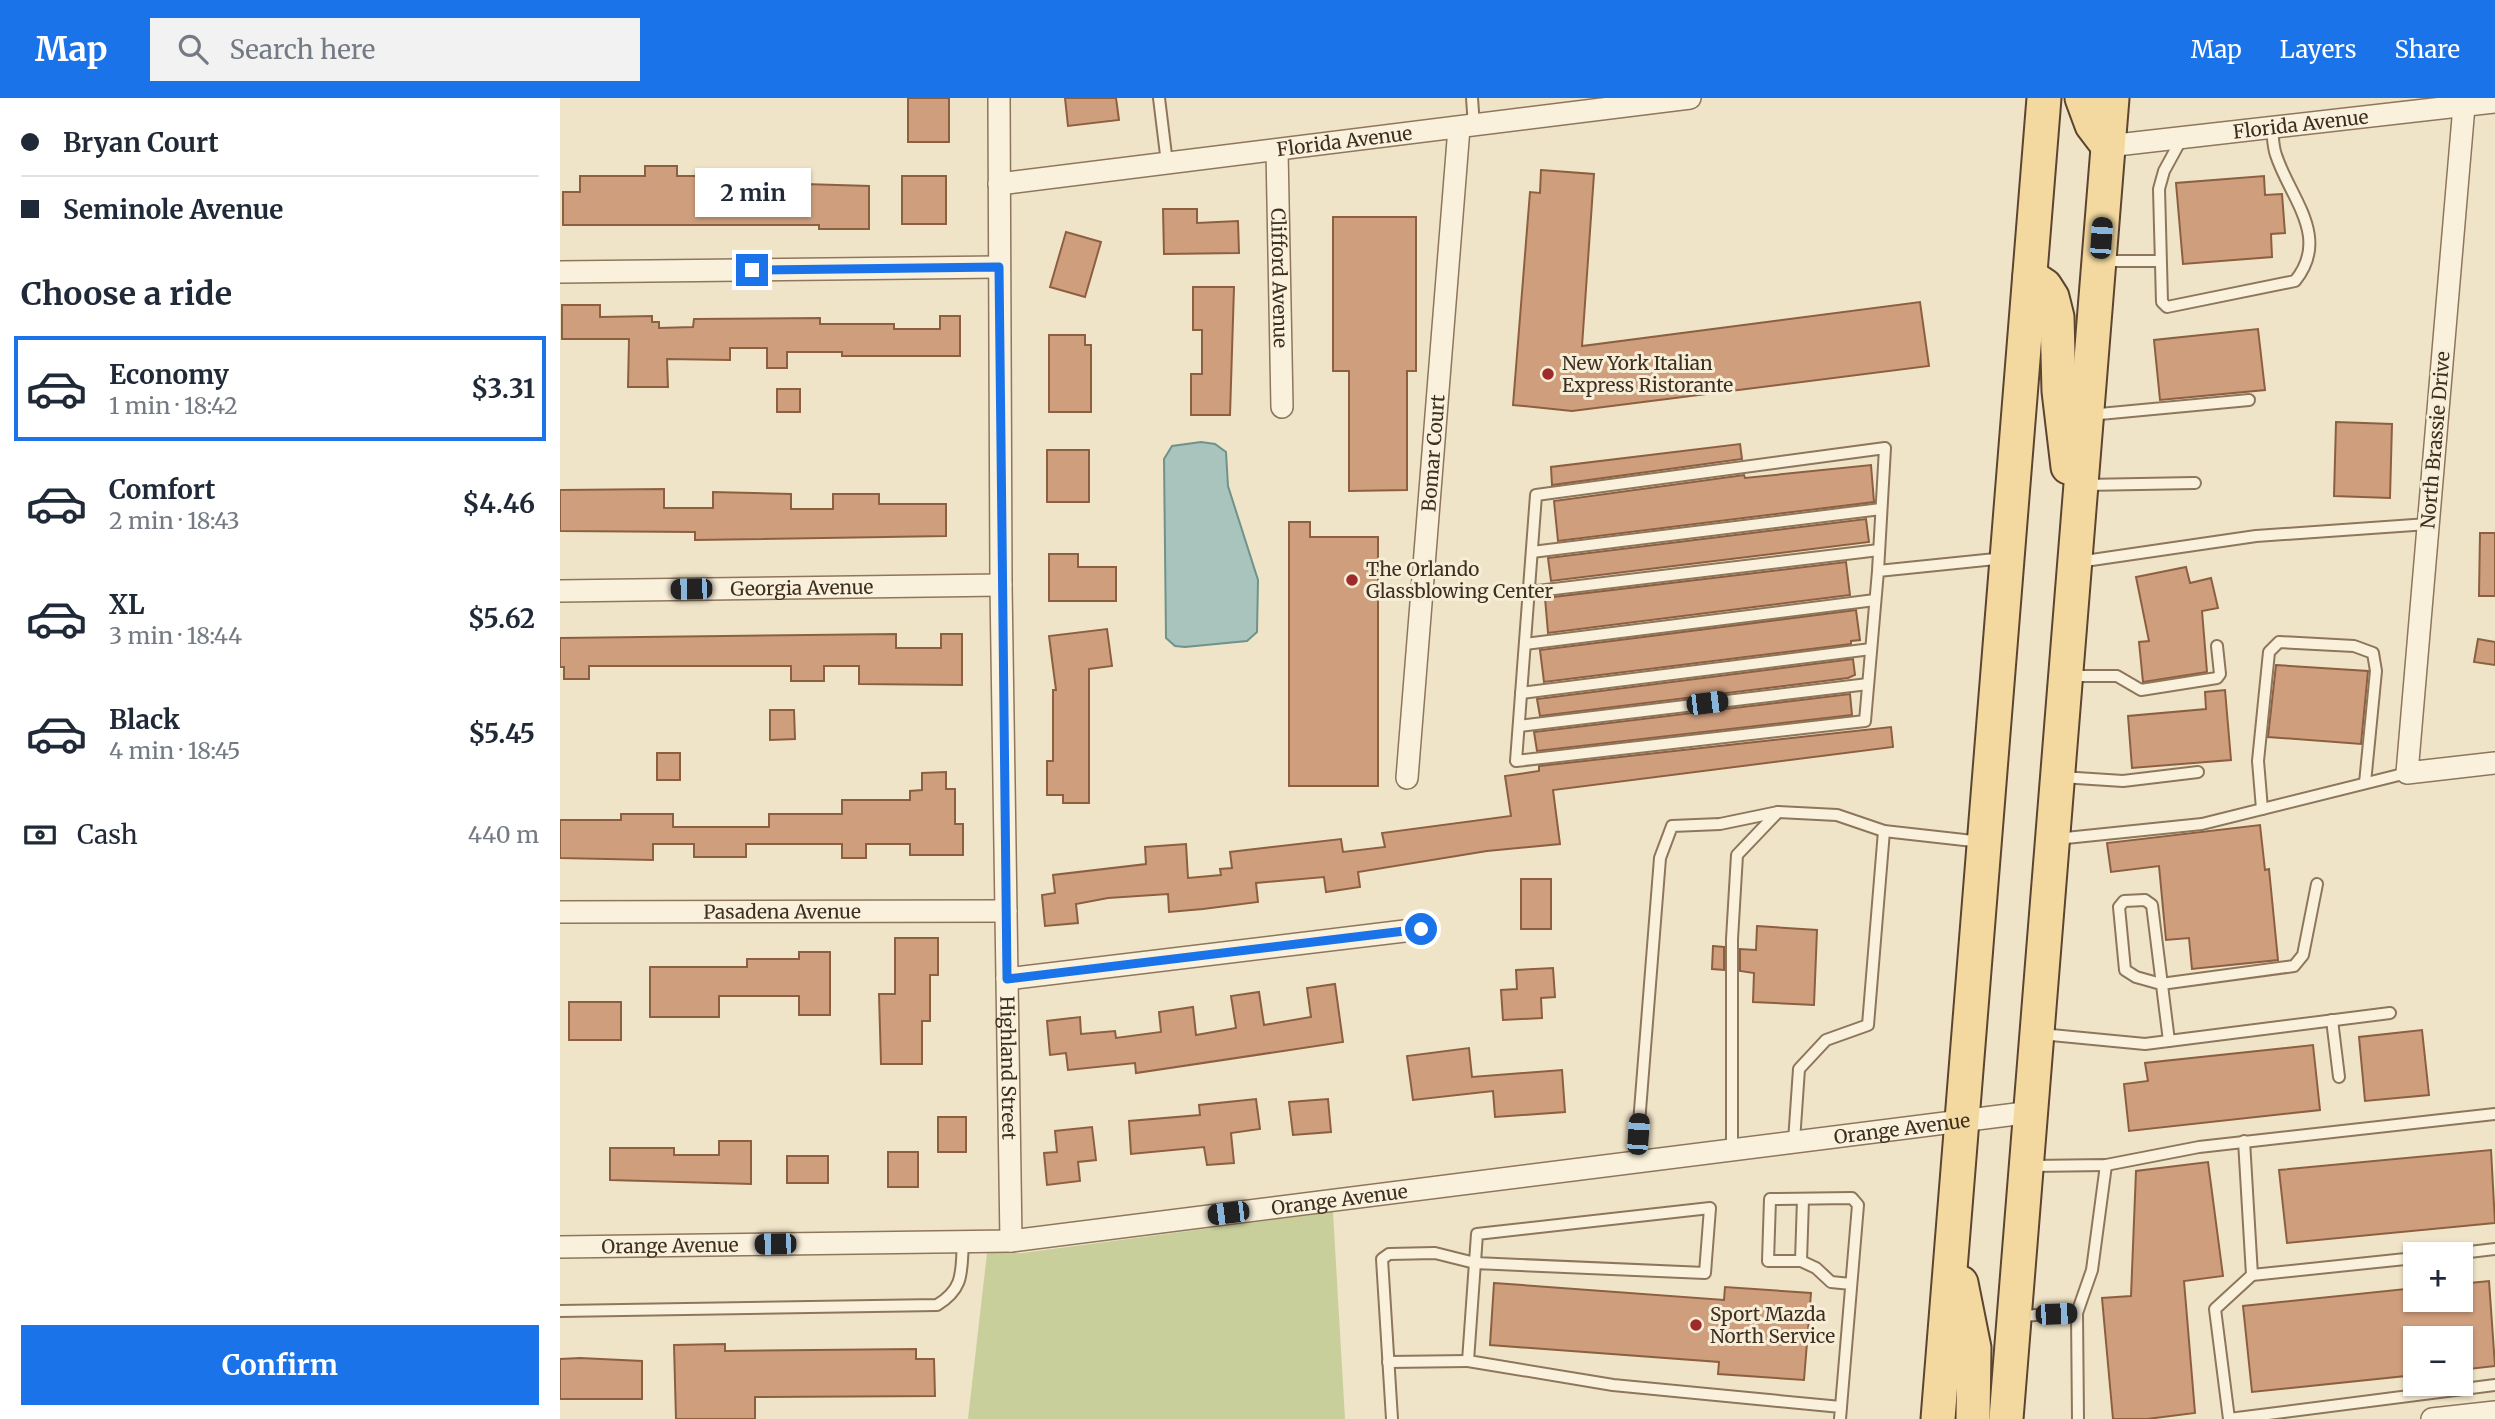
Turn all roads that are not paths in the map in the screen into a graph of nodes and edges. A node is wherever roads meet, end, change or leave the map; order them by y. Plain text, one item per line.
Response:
1 (999, 98) edge
2 (1159, 98) edge
3 (1472, 98) edge
4 (1690, 98) edge
5 (2044, 98) edge
6 (2082, 98) edge
7 (2112, 98) edge
8 (2495, 102) edge
9 (2464, 107) junction
10 (1466, 127) junction
11 (2272, 128) junction
12 (2182, 138) junction
13 (2108, 146) junction
14 (1277, 150) junction
15 (1167, 163) junction
16 (999, 184) junction
17 (2099, 261) junction
18 (2159, 261) junction
19 (999, 267) junction
20 (560, 272) edge
21 (2030, 276) junction
22 (2249, 400) dead end
23 (1282, 407) dead end
24 (2087, 415) junction
25 (2195, 483) dead end
26 (2081, 485) junction
27 (1881, 509) junction
28 (2428, 524) junction
29 (1879, 550) junction
30 (1532, 552) junction
31 (2076, 552) junction
32 (2007, 558) junction
33 (1878, 571) junction
34 (1001, 585) junction
35 (560, 591) edge
36 (1529, 592) junction
37 (1875, 600) junction
38 (1525, 644) junction
39 (2217, 646) dead end
40 (1871, 649) junction
41 (2066, 676) junction
42 (1868, 684) junction
43 (1521, 693) junction
44 (1519, 726) junction
45 (2495, 763) edge
46 (2198, 772) dead end
47 (2407, 773) junction
48 (2058, 777) junction
49 (1408, 778) dead end
50 (2365, 783) junction
51 (2262, 809) junction
52 (1778, 812) junction
53 (1884, 831) junction
54 (2053, 839) junction
55 (1985, 842) junction
56 (2317, 884) dead end
57 (1006, 911) junction
58 (560, 912) edge
59 (1421, 929) dead end
60 (1007, 979) junction
61 (2161, 984) junction
62 (2390, 1013) dead end
63 (2333, 1020) junction
64 (2038, 1033) junction
65 (2169, 1041) junction
66 (2339, 1077) dead end
67 (2032, 1112) junction
68 (2495, 1114) edge
69 (1963, 1120) junction
70 (1794, 1141) junction
71 (2244, 1141) junction
72 (1732, 1149) junction
73 (1636, 1161) junction
74 (2106, 1165) junction
75 (2027, 1166) junction
76 (1803, 1199) junction
77 (963, 1241) junction
78 (1011, 1241) junction
79 (1953, 1246) junction
80 (560, 1247) edge
81 (2495, 1249) edge
82 (2473, 1252) edge
83 (2403, 1259) edge
84 (1801, 1261) junction
85 (1475, 1263) junction
86 (2252, 1275) junction
87 (1852, 1284) junction
88 (560, 1311) edge
89 (2077, 1313) junction
90 (2015, 1316) junction
91 (1468, 1361) junction
92 (1388, 1362) junction
93 (2495, 1385) edge
94 (1841, 1407) junction
95 (2495, 1412) edge
96 (2466, 1417) edge
97 (1392, 1419) edge
98 (1840, 1419) edge
99 (1938, 1419) edge
100 (1973, 1419) edge
101 (2006, 1419) edge
102 (2078, 1419) edge
103 (2229, 1419) edge
104 (2432, 1419) edge

1 - 16 street, Highland Street
2 - 15 lane
3 - 10 lane
4 - 10 street, Florida Avenue
5 - 21 main road
6 - 13 main road
7 - 13 main road
8 - 9 street, Florida Avenue
9 - 11 street, Florida Avenue
9 - 28 street, North Brassie Drive
10 - 14 street, Florida Avenue
10 - 49 street, Bomar Court
11 - 12 street, Florida Avenue
11 - 18 lane
12 - 13 street, Florida Avenue
12 - 18 lane
13 - 17 main road
14 - 15 street, Florida Avenue
14 - 23 street, Clifford Avenue
15 - 16 street, Florida Avenue
16 - 19 street, Highland Street
17 - 18 lane
17 - 24 main road
19 - 20 street
19 - 34 street, Highland Street
21 - 31 main road
21 - 32 main road
22 - 24 lane
24 - 26 main road
25 - 26 lane
26 - 31 main road
27 - 29 lane
27 - 30 lane
27 - 30 lane
28 - 31 lane
28 - 47 street, North Brassie Drive
29 - 33 lane
29 - 36 lane
30 - 36 lane
31 - 41 main road
32 - 33 lane
32 - 55 main road
33 - 37 lane
34 - 35 street, Georgia Avenue
34 - 57 street, Highland Street
36 - 38 lane
37 - 38 lane
37 - 40 lane
38 - 43 lane
39 - 41 lane
40 - 42 lane
40 - 43 lane
41 - 48 main road
42 - 44 lane
42 - 44 lane
43 - 44 lane
45 - 47 street
46 - 48 lane
47 - 50 lane
48 - 54 main road
50 - 51 lane
50 - 51 lane
51 - 54 lane
52 - 53 lane
52 - 72 lane
52 - 73 lane
53 - 55 lane
53 - 70 lane
54 - 64 main road
55 - 69 main road
56 - 61 lane
57 - 58 street, Pasadena Avenue
57 - 60 street, Highland Street
59 - 60 street
60 - 78 street, Highland Street
61 - 61 lane
61 - 65 lane
62 - 63 lane
63 - 65 lane
63 - 66 lane
64 - 65 lane
64 - 67 main road
67 - 69 street, Orange Avenue
67 - 75 main road
68 - 71 lane
69 - 70 street, Orange Avenue
69 - 79 main road
70 - 72 street, Orange Avenue
71 - 74 lane
71 - 86 lane
72 - 73 street, Orange Avenue
73 - 78 street, Orange Avenue
74 - 75 lane
74 - 89 lane
75 - 90 main road
76 - 84 lane
76 - 84 lane
76 - 87 lane
77 - 78 street, Orange Avenue
77 - 80 street, Orange Avenue
77 - 88 lane
79 - 99 main road
79 - 100 main road
81 - 82 lane
83 - 86 lane
84 - 87 lane
85 - 85 lane
85 - 91 lane
85 - 92 lane
86 - 103 lane
87 - 94 lane
89 - 90 lane
89 - 102 lane
90 - 101 main road
91 - 92 lane
91 - 94 lane
92 - 97 lane
93 - 103 lane
94 - 98 lane
95 - 96 street
96 - 104 street

